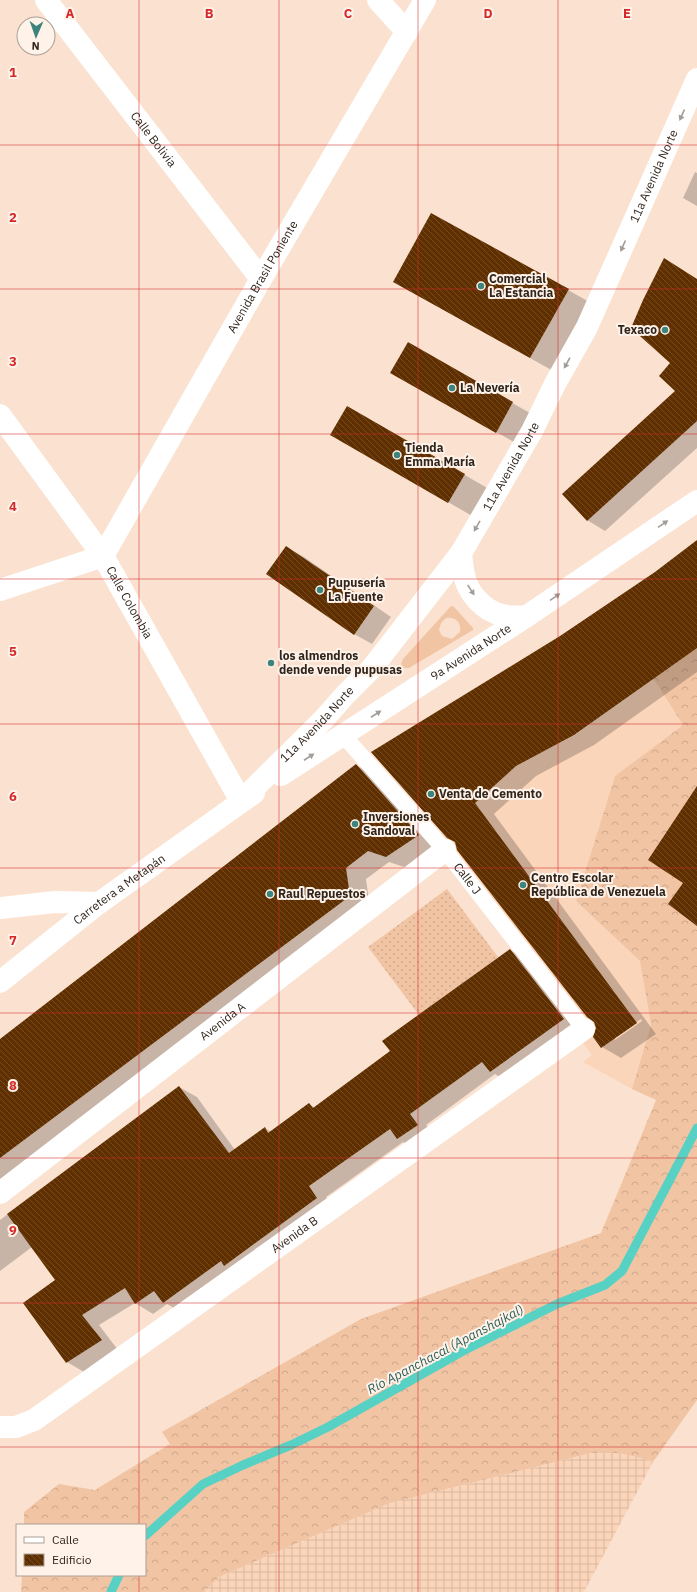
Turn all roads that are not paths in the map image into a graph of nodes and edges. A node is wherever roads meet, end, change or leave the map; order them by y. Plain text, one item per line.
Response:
1 (46, 0) edge
2 (378, 0) edge
3 (425, 0) edge
4 (407, 32) junction
5 (697, 79) edge
6 (262, 279) junction
7 (0, 414) edge
8 (697, 500) edge
9 (461, 553) junction
10 (103, 556) junction
11 (0, 590) edge
12 (527, 616) junction
13 (343, 735) junction
14 (241, 801) junction
15 (445, 850) junction
16 (99, 903) junction
17 (0, 908) edge
18 (0, 982) edge
19 (584, 1029) joint
20 (0, 1193) edge
21 (0, 1427) edge

1 - 6 street, Calle Bolivia
2 - 4 street
3 - 4 street, Avenida Brasil Poniente
4 - 6 street, Avenida Brasil Poniente
5 -> 9 street, 11a Avenida Norte
6 - 10 street, Avenida Brasil Poniente
7 - 10 street, Calle Colombia
12 -> 8 street, 9a Avenida Norte
9 -> 12 street
9 - 14 street, 11a Avenida Norte
10 - 11 street
10 - 14 street, Calle Colombia
13 -> 12 street, 9a Avenida Norte
14 -> 13 street, 9a Avenida Norte
13 - 15 lane, Calle J
14 - 16 street, Carretera a Metapán
15 - 19 lane, Calle J
15 - 20 street, Avenida A
16 - 17 street
16 - 18 street, Carretera a Metapán
19 - 21 street, Avenida B

